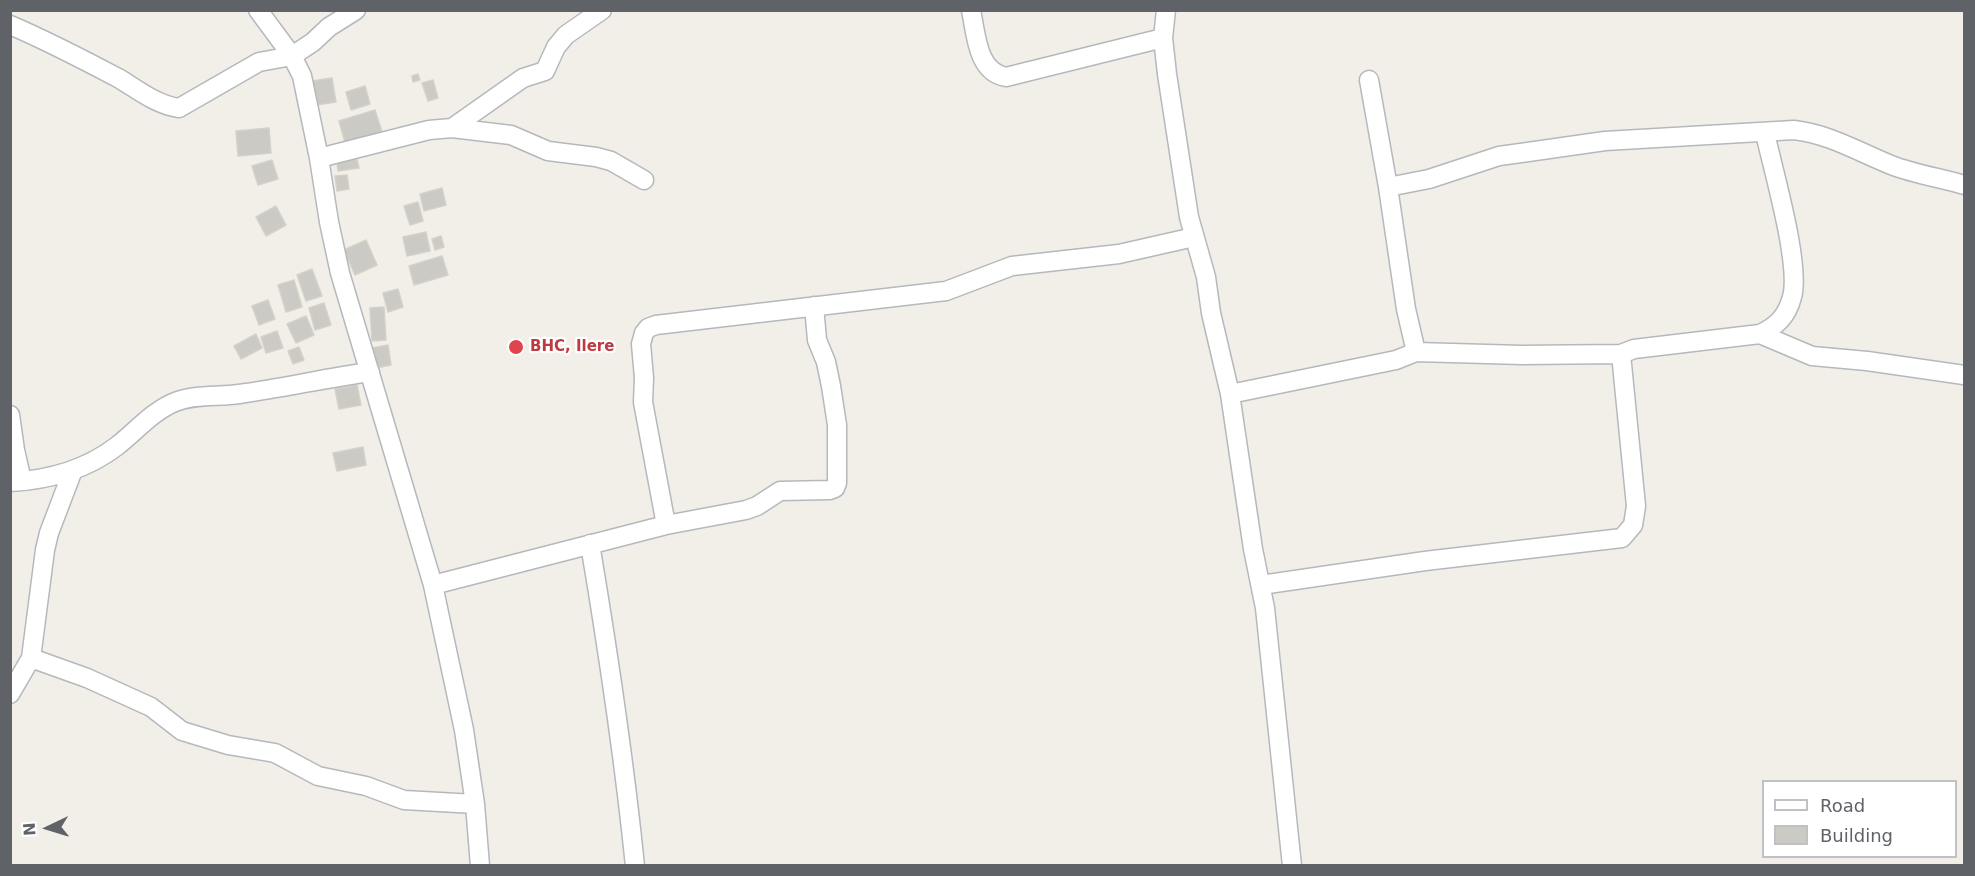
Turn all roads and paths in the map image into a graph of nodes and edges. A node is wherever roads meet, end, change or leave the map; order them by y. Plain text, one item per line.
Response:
1 (258, 10) edge
2 (356, 10) edge
3 (602, 10) edge
4 (971, 10) edge
5 (1166, 10) edge
6 (10, 25) edge
7 (1163, 38) junction
8 (292, 56) junction
9 (1369, 80) dead end
10 (452, 128) junction
11 (1765, 133) junction
12 (319, 158) junction
13 (644, 180) dead end
14 (1965, 184) edge
15 (1388, 187) junction
16 (1194, 237) junction
17 (814, 306) junction
18 (1760, 334) junction
19 (1416, 352) junction
20 (1621, 354) junction
21 (370, 372) junction
22 (1965, 375) edge
23 (1230, 394) junction
24 (10, 415) edge
25 (73, 470) junction
26 (16, 481) edge
27 (666, 525) junction
28 (590, 544) junction
29 (433, 585) junction
30 (1261, 585) junction
31 (31, 658) junction
32 (10, 694) edge
33 (475, 804) junction
34 (480, 866) edge
35 (635, 866) edge
36 (1292, 866) edge

1 - 8 street
2 - 8 street
3 - 10 street
4 - 7 street
5 - 7 street
6 - 8 street
7 - 16 street
8 - 12 street
9 - 15 street
10 - 12 street
10 - 13 street
11 - 14 street
11 - 15 street
11 - 18 street
12 - 21 street
15 - 19 street
16 - 17 street
16 - 23 street
17 - 27 street
17 - 27 street
18 - 20 street
18 - 22 street
19 - 20 street
19 - 23 street
20 - 30 street
21 - 25 street
21 - 29 street
23 - 30 street
24 - 26 street
25 - 26 street
25 - 31 street
27 - 28 street
28 - 29 street
28 - 35 street
29 - 33 street
30 - 36 street
31 - 32 street
31 - 33 street
33 - 34 street

